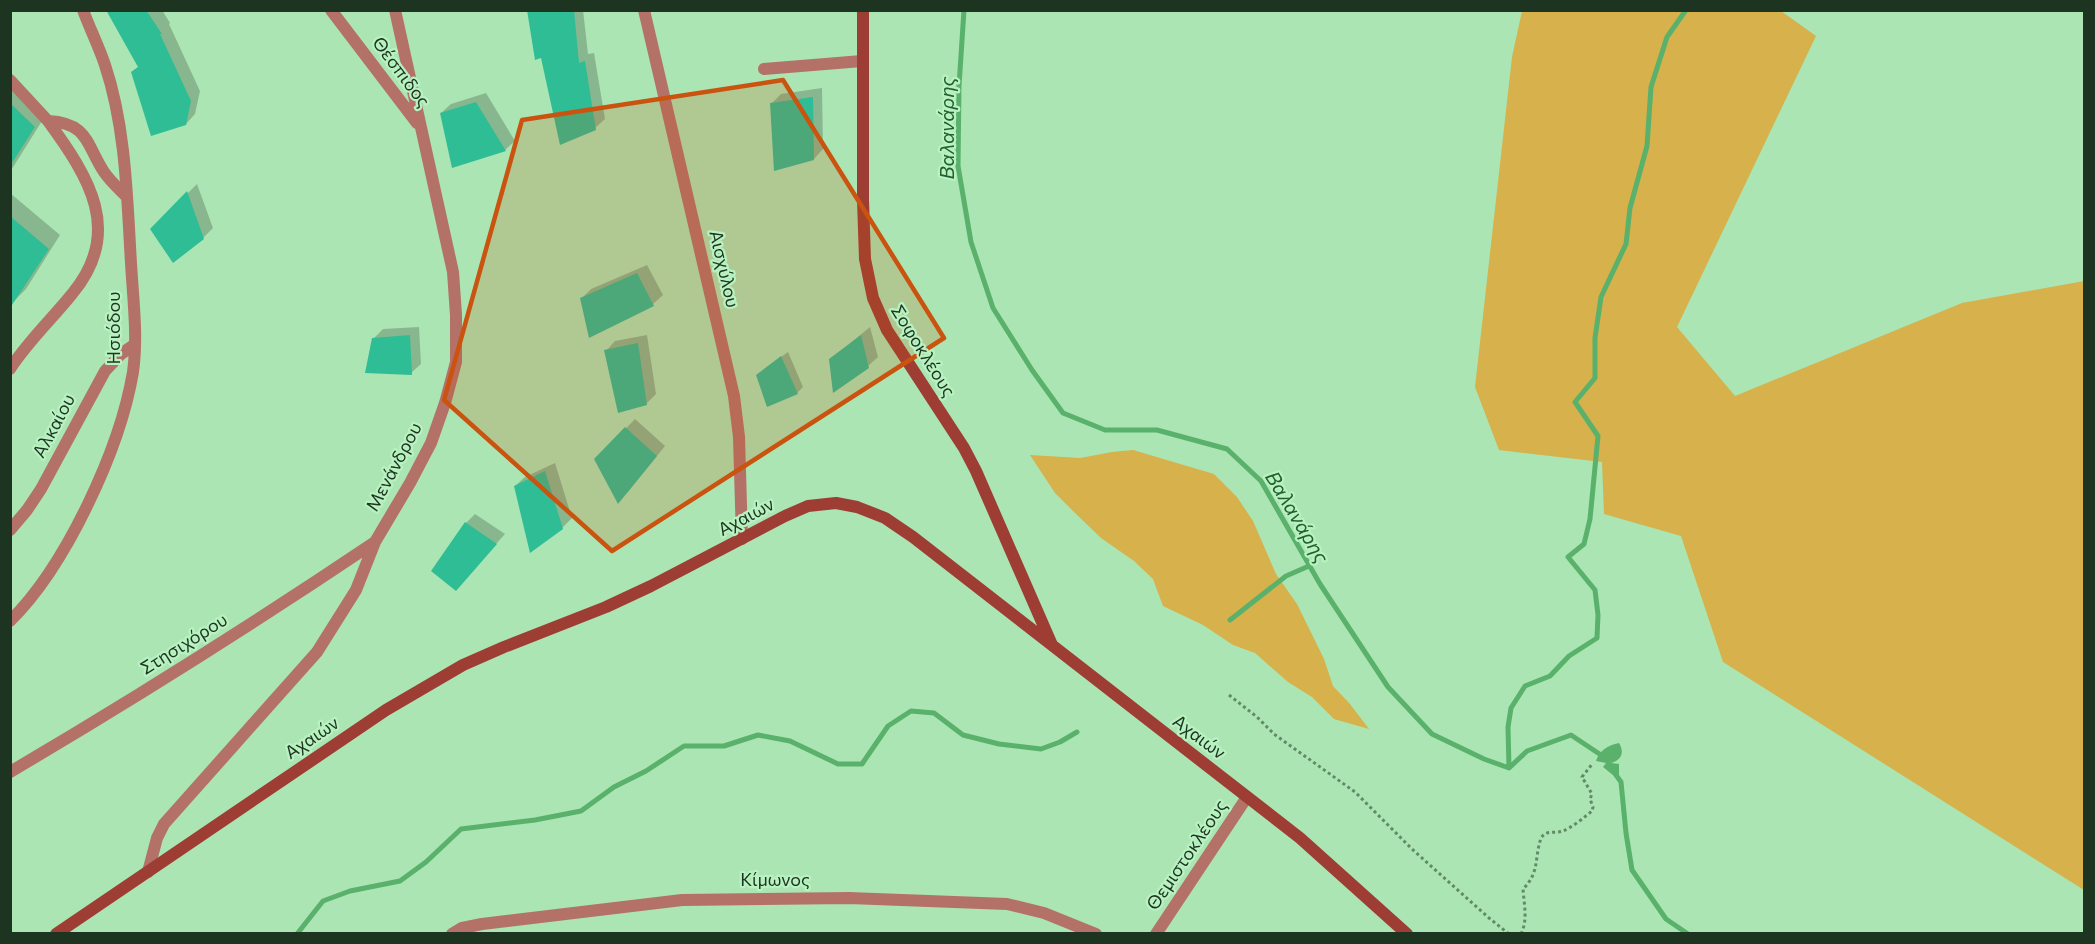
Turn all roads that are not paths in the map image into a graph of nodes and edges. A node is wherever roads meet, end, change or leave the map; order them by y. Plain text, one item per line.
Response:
1 (83, 10) edge
2 (331, 10) edge
3 (395, 10) edge
4 (644, 10) edge
5 (863, 10) edge
6 (862, 61) junction
7 (764, 69) dead end
8 (10, 80) edge
9 (48, 121) junction
10 (420, 127) junction
11 (127, 197) junction
12 (134, 345) junction
13 (10, 369) edge
14 (10, 530) edge
15 (742, 539) junction
16 (375, 542) junction
17 (10, 621) edge
18 (1054, 649) junction
19 (10, 772) edge
20 (1247, 797) junction
21 (148, 872) junction
22 (472, 929) edge
23 (56, 933) edge
24 (452, 933) edge
25 (1096, 933) edge
26 (1156, 933) edge
27 (1407, 933) edge

1 - 11 street, Ησιόδου
2 - 10 street, Θέσπιδος
3 - 10 street, Μενάνδρου
4 - 15 street, Αισχύλου
5 - 6 main road, Σοφοκλέους
6 - 7 street
6 - 18 main road, Σοφοκλέους
8 - 9 street
9 - 11 street
9 - 13 street
10 - 16 street, Μενάνδρου
11 - 12 street, Ησιόδου
12 - 14 street, Αλκαίου
12 - 17 street, Ησιόδου
15 - 18 main road, Αχαιών
15 - 21 main road, Αχαιών
16 - 19 street, Στησιχόρου
16 - 21 street, Μενάνδρου
18 - 20 main road, Αχαιών
20 - 26 street, Θεμιστοκλέους
20 - 27 main road, Αχαιών
21 - 23 main road, Αχαιών
22 - 24 street, Κίμωνος
22 - 25 street, Κίμωνος

